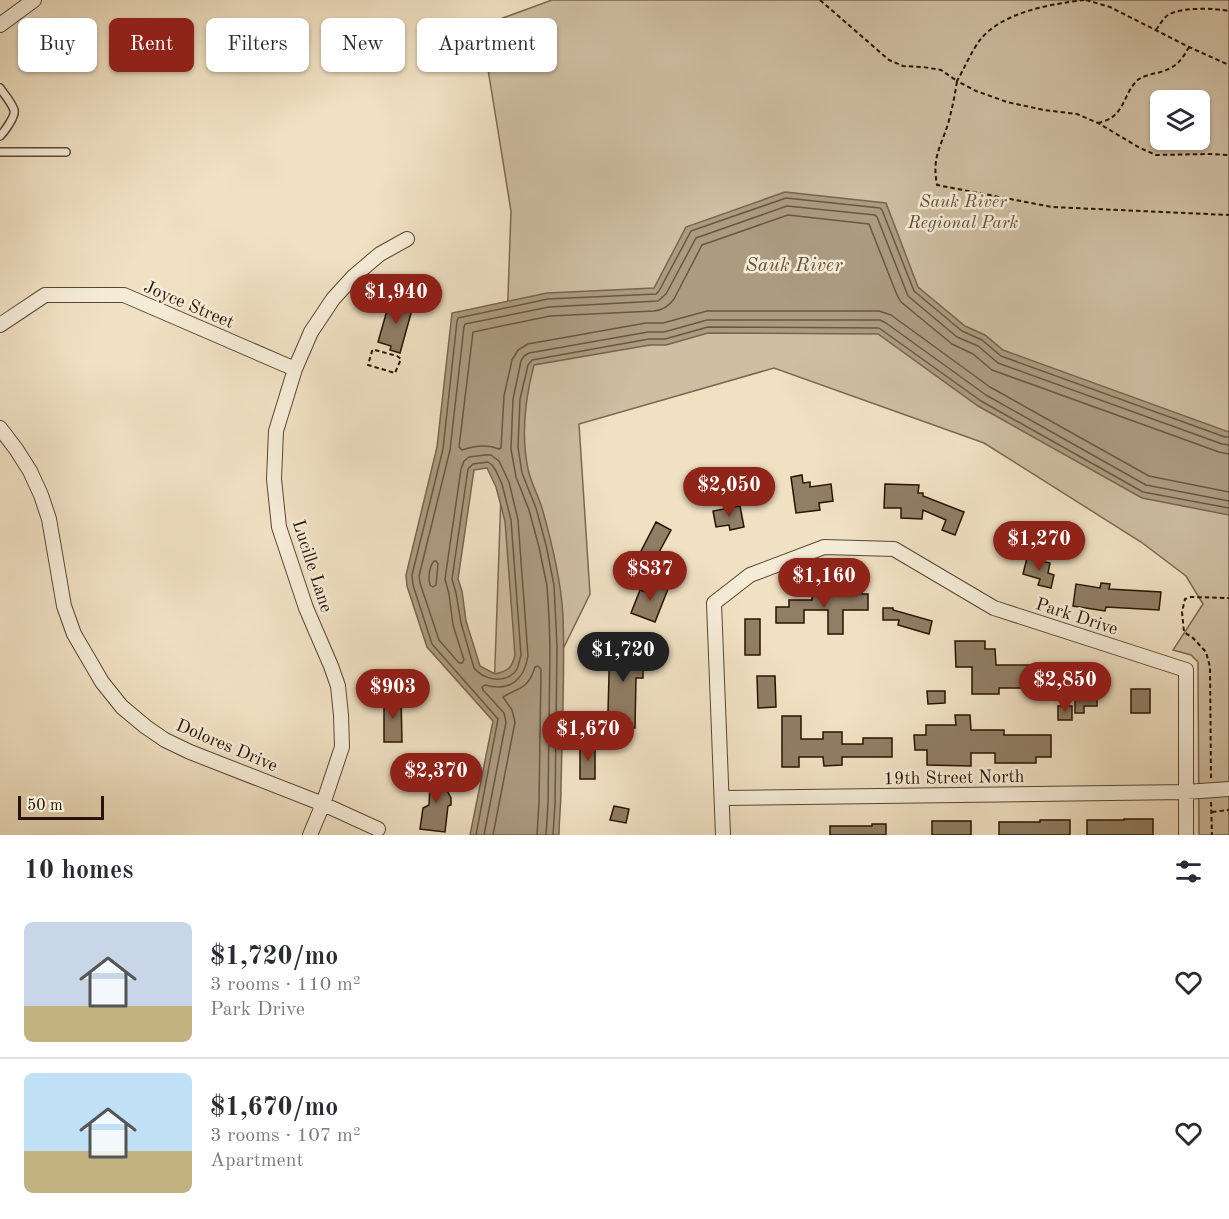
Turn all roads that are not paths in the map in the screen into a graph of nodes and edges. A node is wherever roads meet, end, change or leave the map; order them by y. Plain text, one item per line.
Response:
1 (34, 0) edge
2 (0, 25) edge
3 (0, 88) edge
4 (0, 136) edge
5 (0, 152) edge
6 (66, 152) dead end
7 (407, 239) dead end
8 (0, 325) edge
9 (295, 369) junction
10 (0, 428) edge
11 (1229, 789) edge
12 (1186, 792) junction
13 (723, 798) junction
14 (323, 804) junction
15 (378, 829) dead end
16 (310, 835) edge
17 (723, 835) edge
18 (1186, 835) edge

1 - 2 street
3 - 4 lane
5 - 6 lane
7 - 9 street, Lucille Lane
8 - 9 street, Joyce Street
9 - 14 street, Lucille Lane
10 - 14 street, Dolores Drive
11 - 12 street, 19th Street North
12 - 13 street, 19th Street North
12 - 13 street, Park Drive
12 - 18 street
13 - 17 street, Park Drive
14 - 15 street, Dolores Drive
14 - 16 street, Lucille Lane

